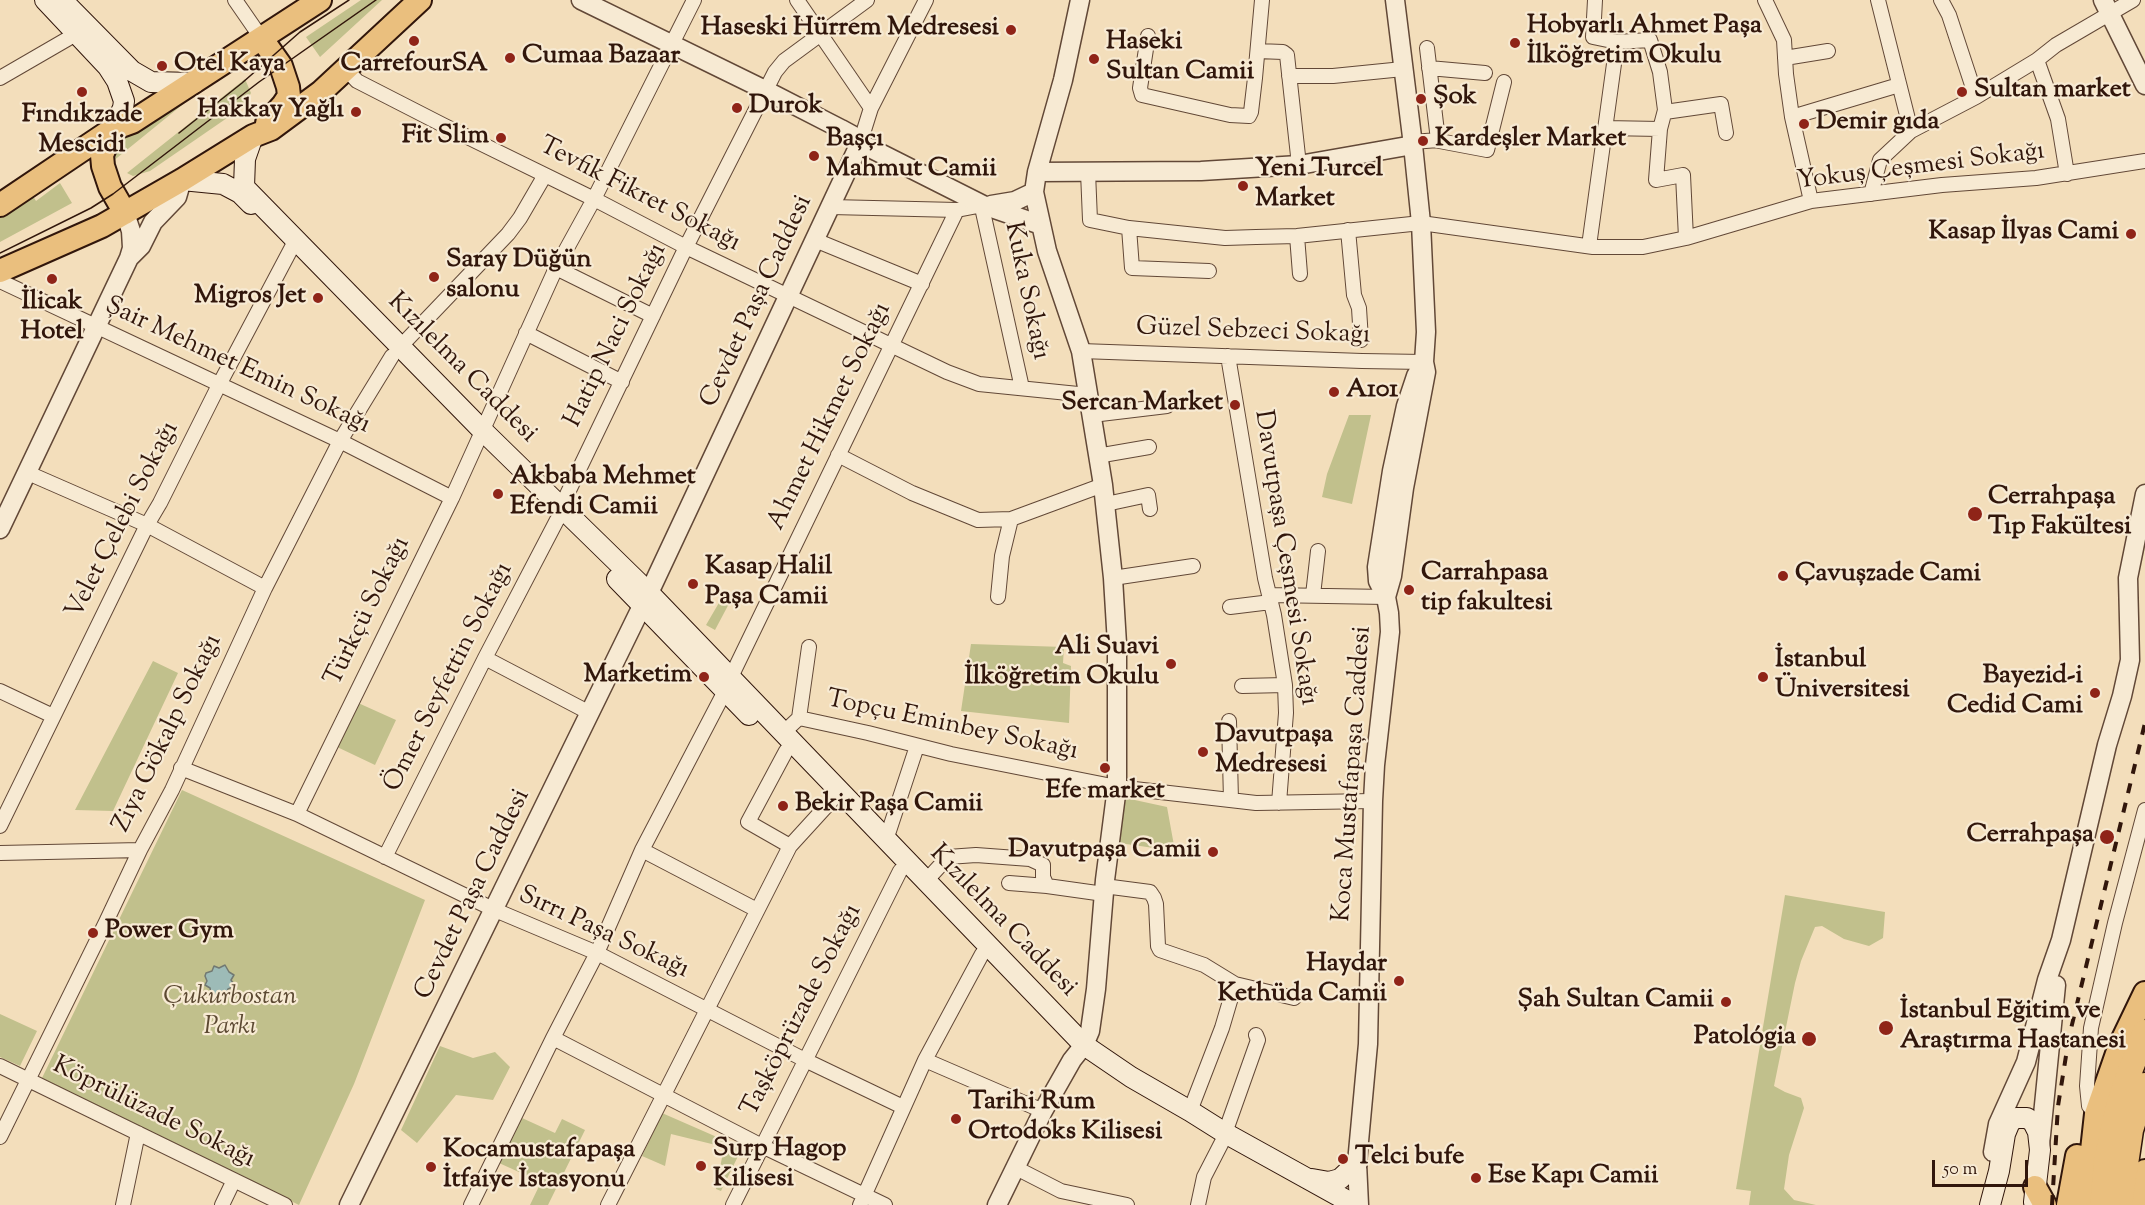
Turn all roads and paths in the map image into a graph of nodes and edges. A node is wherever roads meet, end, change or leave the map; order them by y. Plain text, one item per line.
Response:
1 (45, 0) edge
2 (62, 0) edge
3 (236, 0) edge
4 (320, 0) edge
5 (420, 0) edge
6 (694, 0) edge
7 (797, 0) edge
8 (867, 0) edge
9 (926, 0) edge
10 (1080, 0) edge
11 (1262, 0) edge
12 (1395, 0) edge
13 (1595, 0) edge
14 (1765, 0) edge
15 (1878, 0) edge
16 (1941, 0) edge
17 (2133, 0) edge
18 (592, 2) edge
19 (2107, 6) edge
20 (820, 33) junction
21 (76, 34) junction
22 (1148, 36) dead end
23 (262, 39) junction
24 (1617, 42) junction
25 (672, 43) junction
26 (1427, 48) dead end
27 (1258, 51) junction
28 (1828, 51) dead end
29 (1785, 58) junction
30 (2037, 60) junction
31 (1429, 68) junction
32 (346, 69) junction
33 (1403, 69) junction
34 (1485, 73) dead end
35 (1289, 75) junction
36 (0, 78) edge
37 (1504, 82) dead end
38 (194, 83) junction
39 (1899, 85) junction
40 (2145, 85) edge
41 (765, 90) junction
42 (1976, 97) junction
43 (871, 108) junction
44 (1665, 112) junction
45 (1792, 117) junction
46 (1605, 128) junction
47 (114, 129) junction
48 (1660, 129) junction
49 (1911, 131) junction
50 (1726, 133) dead end
51 (253, 136) junction
52 (1434, 140) junction
53 (860, 143) junction
54 (1413, 143) junction
55 (2145, 161) edge
56 (1299, 165) junction
57 (1037, 172) junction
58 (1088, 172) junction
59 (2067, 174) junction
60 (544, 175) junction
61 (182, 180) junction
62 (1034, 192) junction
63 (1871, 194) junction
64 (594, 199) junction
65 (1811, 201) junction
66 (0, 205) edge
67 (983, 205) junction
68 (831, 207) junction
69 (957, 210) junction
70 (125, 213) junction
71 (1421, 223) junction
72 (1041, 225) junction
73 (1129, 228) junction
74 (1348, 230) junction
75 (1297, 236) junction
76 (1686, 238) junction
77 (814, 240) junction
78 (293, 244) junction
79 (1589, 246) junction
80 (686, 247) junction
81 (129, 258) junction
82 (556, 268) junction
83 (0, 272) edge
84 (1209, 272) dead end
85 (1300, 274) dead end
86 (0, 281) edge
87 (922, 284) junction
88 (788, 297) junction
89 (653, 316) junction
90 (98, 327) junction
91 (526, 333) junction
92 (1361, 340) dead end
93 (892, 346) junction
94 (396, 351) junction
95 (1081, 351) junction
96 (1228, 356) junction
97 (1424, 362) junction
98 (622, 382) junction
99 (219, 385) junction
100 (1022, 388) junction
101 (1088, 395) junction
102 (1167, 405) dead end
103 (1092, 416) junction
104 (480, 436) junction
105 (340, 441) junction
106 (1149, 447) dead end
107 (838, 456) junction
108 (1097, 456) junction
109 (28, 473) junction
110 (1103, 485) junction
111 (2145, 495) edge
112 (452, 498) junction
113 (1106, 504) junction
114 (1150, 509) dead end
115 (559, 514) junction
116 (1011, 519) junction
117 (147, 525) junction
118 (0, 529) edge
119 (1318, 551) dead end
120 (1193, 566) dead end
121 (1113, 578) junction
122 (265, 588) junction
123 (1313, 595) junction
124 (998, 597) dead end
125 (1386, 597) junction
126 (1270, 598) junction
127 (646, 599) junction
128 (1230, 607) dead end
129 (809, 647) dead end
130 (485, 658) junction
131 (728, 684) junction
132 (1285, 685) junction
133 (1242, 686) dead end
134 (0, 691) edge
135 (590, 713) junction
136 (53, 716) junction
137 (799, 718) junction
138 (1228, 721) dead end
139 (785, 742) junction
140 (917, 746) junction
141 (182, 768) junction
142 (1117, 787) junction
143 (832, 800) junction
144 (1231, 800) junction
145 (1373, 801) junction
146 (1279, 803) junction
147 (2145, 810) edge
148 (297, 814) junction
149 (0, 826) edge
150 (886, 840) junction
151 (790, 846) junction
152 (140, 850) junction
153 (642, 850) junction
154 (0, 853) edge
155 (385, 857) junction
156 (900, 871) junction
157 (925, 882) junction
158 (1009, 883) dead end
159 (1047, 886) junction
160 (1104, 890) junction
161 (495, 910) junction
162 (757, 910) junction
163 (2061, 940) junction
164 (597, 953) junction
165 (982, 954) junction
166 (1235, 984) junction
167 (2145, 993) edge
168 (1294, 998) dead end
169 (707, 1010) junction
170 (2145, 1032) edge
171 (1256, 1035) dead end
172 (553, 1038) junction
173 (1080, 1049) junction
174 (805, 1060) junction
175 (925, 1060) junction
176 (0, 1066) edge
177 (28, 1080) junction
178 (2145, 1085) edge
179 (664, 1094) junction
180 (903, 1107) junction
181 (1043, 1111) junction
182 (1190, 1111) junction
183 (2096, 1114) junction
184 (138, 1133) junction
185 (0, 1137) edge
186 (1223, 1138) junction
187 (762, 1146) junction
188 (2040, 1150) junction
189 (1357, 1163) junction
190 (1016, 1168) junction
191 (2145, 1171) edge
192 (1309, 1179) junction
193 (234, 1180) junction
194 (2038, 1199) edge
195 (862, 1200) edge
196 (1990, 1202) edge
197 (123, 1205) edge
198 (222, 1205) edge
199 (285, 1205) edge
200 (349, 1205) edge
201 (471, 1205) edge
202 (608, 1205) edge
203 (733, 1205) edge
204 (885, 1205) edge
205 (997, 1205) edge
206 (1127, 1205) edge
207 (1198, 1205) edge
208 (1332, 1205) edge
209 (1357, 1205) edge
210 (2067, 1205) edge
211 (2086, 1205) edge
212 (2102, 1205) edge
213 (2120, 1205) edge
214 (2141, 1205) edge

1 - 21 main road
2 - 38 main road
3 - 23 street
4 - 23 main road
5 - 32 main road
6 - 25 street, Türkçü Sokağı
7 - 20 street
8 - 20 street, Hatip Naci Sokağı
9 - 43 street, Cevdet Paşa Caddesi
10 - 57 street
11 - 27 street
12 - 33 street, Koca Mustafapaşa Caddesi
13 - 24 street
14 - 29 street
15 - 39 street
16 - 42 street
17 - 19 street
18 - 25 street
19 - 30 street
19 - 40 street
20 - 41 street, Hatip Naci Sokağı
20 - 43 street
21 - 36 street
21 - 47 main road
22 - 27 street
23 - 38 main road
23 - 51 main road
24 - 44 street
24 - 46 street
25 - 41 street
25 - 64 street, Türkçü Sokağı
26 - 31 street
27 - 35 street
28 - 29 street
29 - 45 street
30 - 42 street
30 - 59 street
31 - 34 street
31 - 52 street
32 - 51 main road
32 - 60 street, Tevfik Fikret Sokağı
33 - 35 street
33 - 54 street, Koca Mustafapaşa Caddesi
35 - 56 street
37 - 52 street
38 - 47 main road
39 - 45 street
39 - 49 street
41 - 53 street
41 - 80 street, Hatip Naci Sokağı
42 - 49 street
43 - 53 street, Cevdet Paşa Caddesi
44 - 48 street
44 - 50 street
45 - 65 street
46 - 48 street
46 - 79 street
47 - 66 main road
47 - 70 main road
48 - 76 street
49 - 63 street
51 - 61 main road
51 - 78 main road, Kızılelma Caddesi
52 - 54 street
53 - 67 street
53 - 68 street, Cevdet Paşa Caddesi
54 - 56 street
54 - 71 street, Koca Mustafapaşa Caddesi
55 - 59 street, Yokuş Çeşmesi Sokağı
56 - 58 street
57 - 58 street
57 - 62 street
58 - 73 street, Yokuş Çeşmesi Sokağı
59 - 63 street, Yokuş Çeşmesi Sokağı
60 - 64 street, Tevfik Fikret Sokağı
60 - 94 street, Ziya Gökalp Sokağı
61 - 70 main road
61 - 78 main road, Kızılelma Caddesi
61 - 81 street
62 - 67 street
62 - 72 street
63 - 65 street, Yokuş Çeşmesi Sokağı
64 - 80 street, Tevfik Fikret Sokağı
64 - 82 street, Türkçü Sokağı
65 - 76 street, Yokuş Çeşmesi Sokağı
67 - 69 street
67 - 72 street
67 - 100 street, Kuka Sokağı
68 - 69 street
68 - 77 street, Cevdet Paşa Caddesi
69 - 87 street, Ahmet Hikmet Sokağı
70 - 81 street
70 - 83 main road
71 - 74 street, Yokuş Çeşmesi Sokağı
71 - 79 street, Yokuş Çeşmesi Sokağı
71 - 97 street, Koca Mustafapaşa Caddesi
72 - 95 street
73 - 75 street, Yokuş Çeşmesi Sokağı
73 - 84 street
74 - 75 street, Yokuş Çeşmesi Sokağı
74 - 92 street
75 - 85 street
76 - 79 street, Yokuş Çeşmesi Sokağı
77 - 87 street
77 - 88 street, Cevdet Paşa Caddesi
78 - 94 main road, Kızılelma Caddesi
78 - 99 street, Velet Çelebi Sokağı
80 - 88 street, Tevfik Fikret Sokağı
80 - 89 street, Hatip Naci Sokağı
81 - 90 street
82 - 89 street
82 - 91 street, Türkçü Sokağı
86 - 90 street, Şair Mehmet Emin Sokağı
87 - 93 street, Ahmet Hikmet Sokağı
88 - 93 street, Tevfik Fikret Sokağı
88 - 127 street, Cevdet Paşa Caddesi
89 - 98 street, Hatip Naci Sokağı
90 - 99 street, Şair Mehmet Emin Sokağı
90 - 109 street
91 - 98 street
91 - 104 street, Türkçü Sokağı
93 - 100 street, Tevfik Fikret Sokağı
93 - 107 street, Ahmet Hikmet Sokağı
94 - 104 main road, Kızılelma Caddesi
94 - 105 street, Ziya Gökalp Sokağı
95 - 96 street, Güzel Sebzeci Sokağı
95 - 101 street
96 - 97 street, Güzel Sebzeci Sokağı
96 - 126 street, Davutpaşa Çeşmesi Sokağı
97 - 125 street, Koca Mustafapaşa Caddesi
98 - 115 street, Hatip Naci Sokağı
99 - 105 street, Şair Mehmet Emin Sokağı
99 - 117 street, Velet Çelebi Sokağı
100 - 101 street, Tevfik Fikret Sokağı
101 - 103 street
102 - 103 street
103 - 108 street
104 - 112 street, Türkçü Sokağı
104 - 115 main road, Kızılelma Caddesi
105 - 112 street, Şair Mehmet Emin Sokağı
105 - 122 street, Ziya Gökalp Sokağı
106 - 108 street
107 - 116 street
107 - 131 street, Ahmet Hikmet Sokağı
108 - 110 street
109 - 117 street
109 - 118 street
110 - 113 street
110 - 116 street
111 - 163 street
112 - 148 street, Türkçü Sokağı
113 - 114 street
113 - 121 street
115 - 127 main road, Kızılelma Caddesi
115 - 130 street, Ömer Seyfettin Sokağı
116 - 124 street
117 - 122 street
117 - 136 street, Velet Çelebi Sokağı
119 - 123 street
120 - 121 street
121 - 142 street
122 - 141 street, Ziya Gökalp Sokağı
123 - 125 street
123 - 126 street
125 - 145 street, Koca Mustafapaşa Caddesi
126 - 128 street
126 - 132 street, Davutpaşa Çeşmesi Sokağı
127 - 131 main road, Kızılelma Caddesi
127 - 135 street, Cevdet Paşa Caddesi
129 - 137 street
130 - 135 street
130 - 155 street, Ömer Seyfettin Sokağı
131 - 139 main road, Kızılelma Caddesi
131 - 153 street, Ahmet Hikmet Sokağı
132 - 133 street
132 - 146 street, Davutpaşa Çeşmesi Sokağı
134 - 136 street
135 - 161 street, Cevdet Paşa Caddesi
136 - 149 street, Velet Çelebi Sokağı
137 - 139 street, Topçu Eminbey Sokağı
137 - 140 street, Topçu Eminbey Sokağı
138 - 144 street
139 - 143 main road, Kızılelma Caddesi
139 - 150 main road, Kızılelma Caddesi
139 - 151 street, Topçu Eminbey Sokağı
140 - 142 street, Topçu Eminbey Sokağı
140 - 150 street
141 - 148 street, Sırrı Paşa Sokağı
141 - 152 street, Ziya Gökalp Sokağı
142 - 144 street, Topçu Eminbey Sokağı
142 - 160 street
143 - 151 street
143 - 156 main road, Kızılelma Caddesi
144 - 146 street, Topçu Eminbey Sokağı
145 - 146 street, Topçu Eminbey Sokağı
145 - 189 street, Koca Mustafapaşa Caddesi
147 - 183 street
148 - 155 street, Sırrı Paşa Sokağı
150 - 157 main road, Kızılelma Caddesi
151 - 162 street
152 - 154 street
152 - 177 street, Ziya Gökalp Sokağı
153 - 162 street
153 - 164 street, Ahmet Hikmet Sokağı
155 - 161 street, Sırrı Paşa Sokağı
156 - 165 main road, Kızılelma Caddesi
156 - 174 street, Taşköprüzade Sokağı
157 - 159 street
157 - 173 main road, Kızılelma Caddesi
158 - 159 street
159 - 160 street
160 - 166 street
160 - 173 street
161 - 164 street, Sırrı Paşa Sokağı
161 - 200 street, Cevdet Paşa Caddesi
162 - 169 street
163 - 188 street
163 - 196 street
164 - 169 street, Sırrı Paşa Sokağı
164 - 172 street, Ahmet Hikmet Sokağı
165 - 173 main road, Kızılelma Caddesi
165 - 175 street
166 - 168 street
166 - 182 street
167 - 183 main road
169 - 174 street, Sırrı Paşa Sokağı
169 - 179 street
170 - 212 highway
171 - 186 street
172 - 179 street
172 - 201 street, Ahmet Hikmet Sokağı
173 - 181 street
173 - 182 main road, Kızılelma Caddesi
173 - 186 main road, Kızılelma Caddesi
174 - 180 street, Sırrı Paşa Sokağı
174 - 187 street, Taşköprüzade Sokağı
175 - 180 street
175 - 181 street
176 - 177 street, Köprülüzade Sokağı
177 - 184 street, Köprülüzade Sokağı
177 - 185 street, Ziya Gökalp Sokağı
178 - 213 highway
179 - 187 street
179 - 202 street
180 - 195 street
181 - 190 street
182 - 186 main road, Kızılelma Caddesi
183 - 210 main road
183 - 211 main road
184 - 193 street, Köprülüzade Sokağı
184 - 197 street
186 - 192 main road, Kızılelma Caddesi
186 - 207 street
186 - 208 main road, Kızılelma Caddesi
187 - 195 street
187 - 203 street, Taşköprüzade Sokağı
188 - 194 main road
188 - 196 main road
189 - 192 main road
189 - 209 street, Koca Mustafapaşa Caddesi
190 - 205 street
190 - 206 street
191 - 214 main road
192 - 209 main road, Kızılelma Caddesi
193 - 198 street
193 - 199 street, Köprülüzade Sokağı
195 - 204 street

